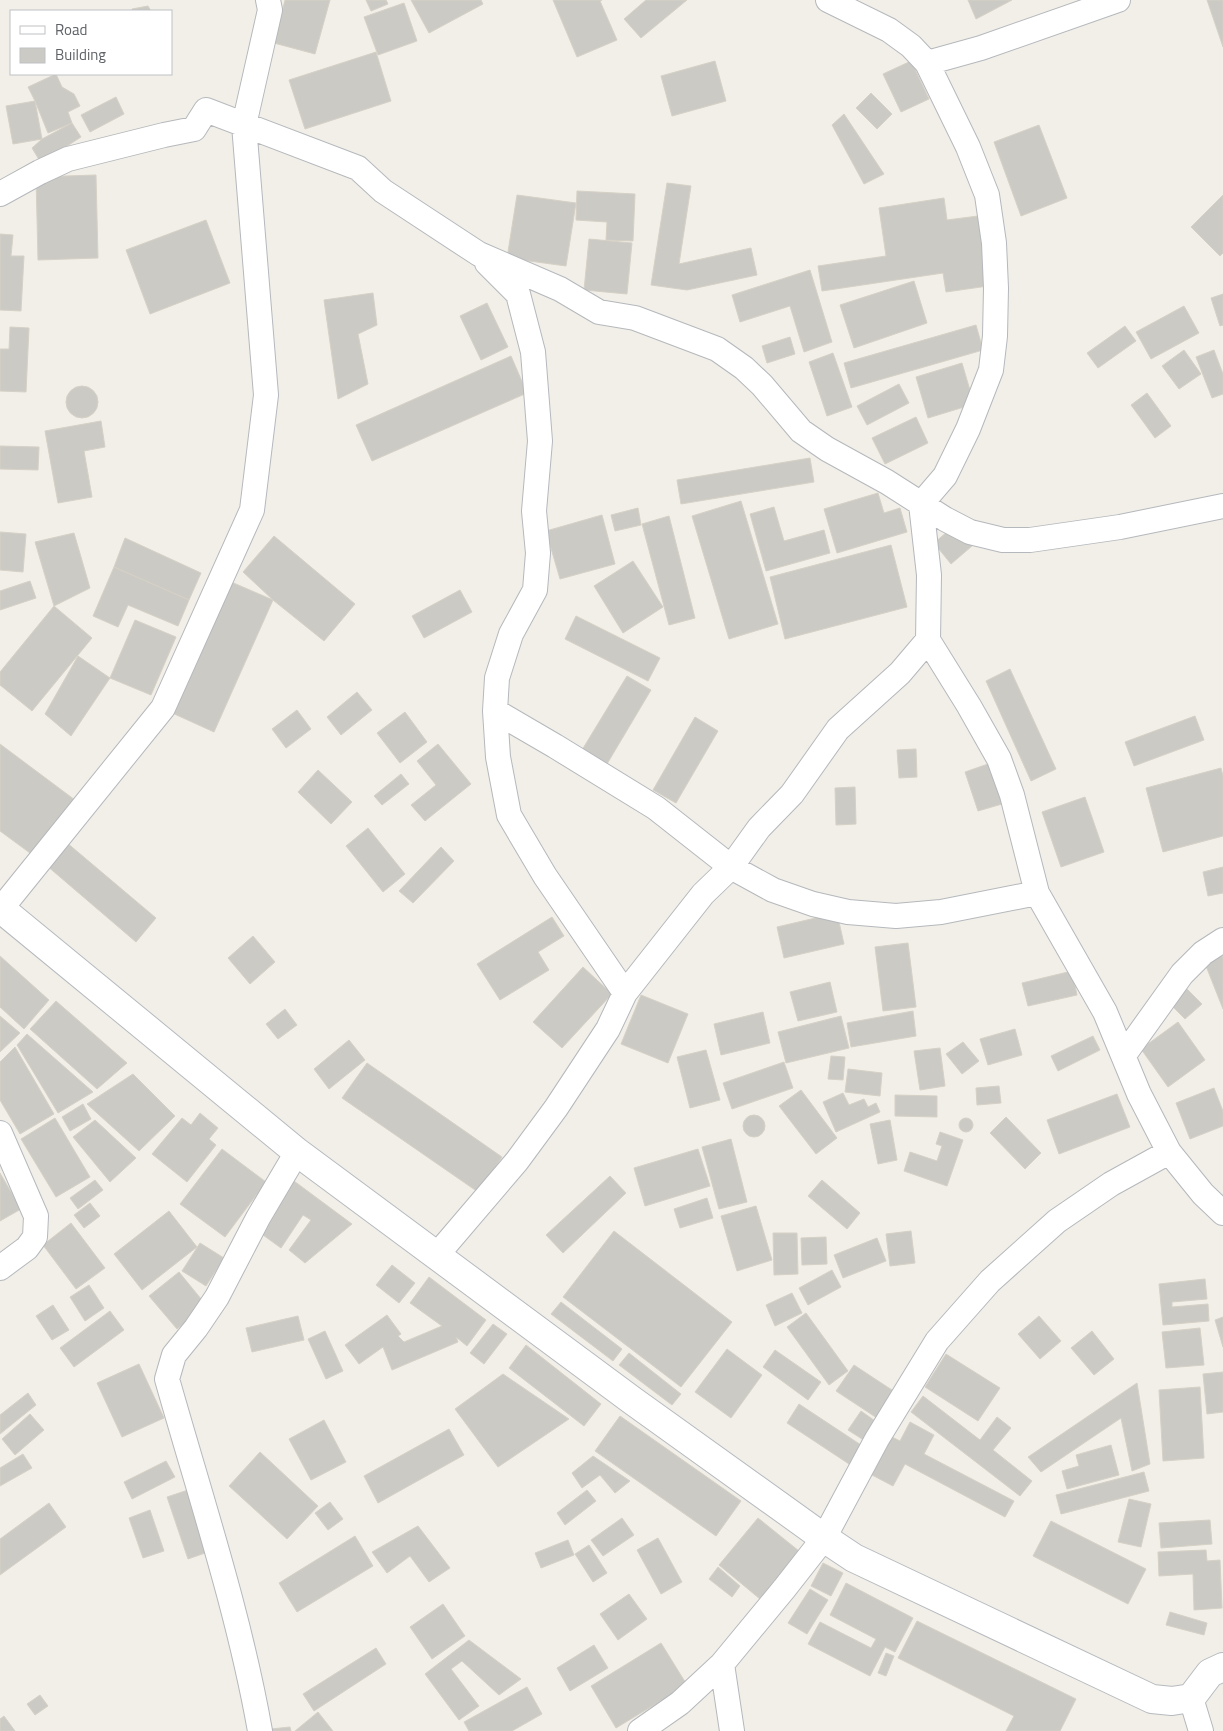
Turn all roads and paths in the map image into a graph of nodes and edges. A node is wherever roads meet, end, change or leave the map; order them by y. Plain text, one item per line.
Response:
1 (268, 0) edge
2 (828, 0) edge
3 (1118, 0) edge
4 (927, 63) junction
5 (244, 125) junction
6 (0, 194) edge
7 (478, 254) junction
8 (922, 504) junction
9 (1223, 506) edge
10 (928, 640) junction
11 (495, 712) junction
12 (731, 867) junction
13 (1037, 893) junction
14 (0, 909) edge
15 (1223, 940) edge
16 (625, 993) junction
17 (1124, 1055) junction
18 (0, 1133) edge
19 (297, 1152) junction
20 (1169, 1152) junction
21 (1223, 1213) edge
22 (436, 1256) junction
23 (0, 1268) edge
24 (824, 1538) junction
25 (722, 1664) junction
26 (1223, 1667) edge
27 (1191, 1698) junction
28 (260, 1731) edge
29 (640, 1731) edge
30 (732, 1731) edge
31 (1201, 1731) edge

1 - 5 street
2 - 4 street
3 - 4 street
4 - 8 street
5 - 6 street
5 - 7 street
5 - 14 street
7 - 8 street
7 - 11 street
8 - 9 street
8 - 10 street
10 - 12 street
10 - 13 street
11 - 12 street
11 - 16 street
12 - 13 street
12 - 16 street
13 - 17 street
14 - 19 street
15 - 17 street
16 - 22 street
17 - 20 street
18 - 23 street
19 - 22 street
19 - 28 street
20 - 21 street
20 - 24 street
22 - 24 street
24 - 25 street
24 - 27 street
25 - 29 street
25 - 30 street
26 - 27 street
27 - 31 street

